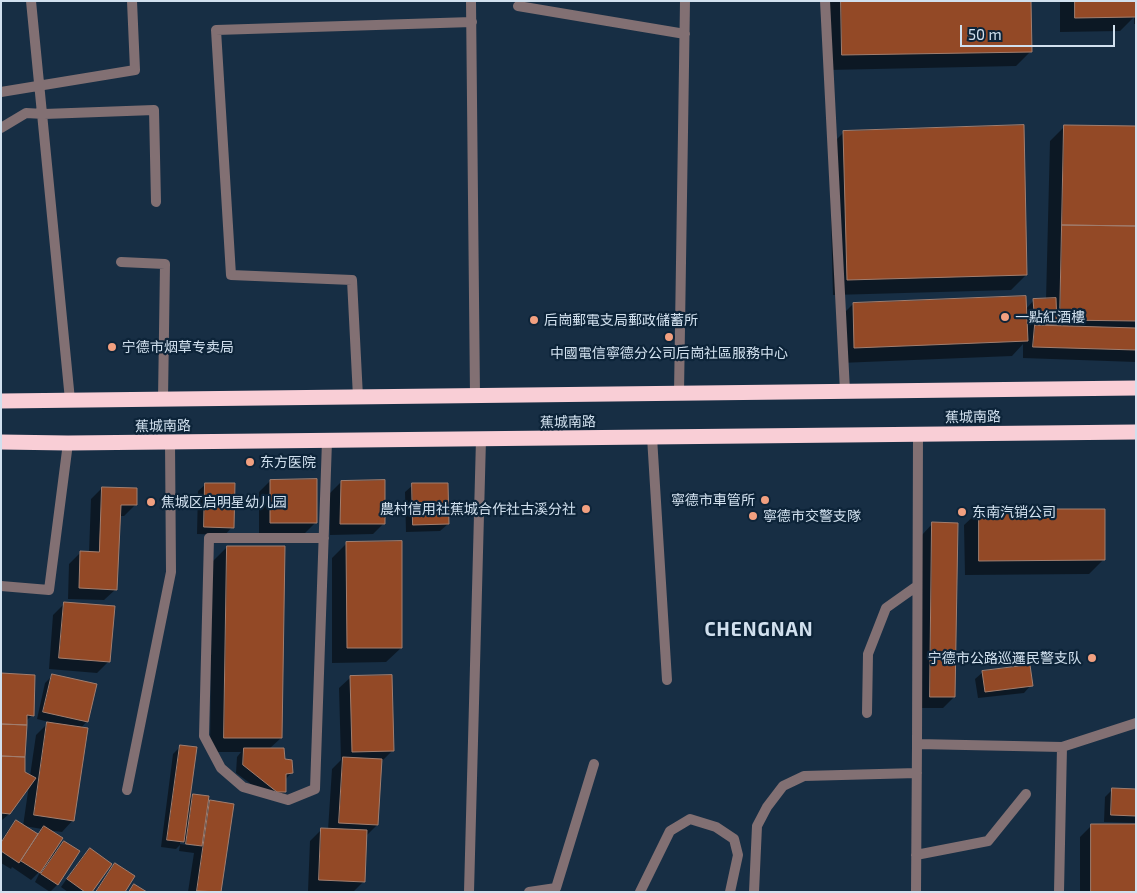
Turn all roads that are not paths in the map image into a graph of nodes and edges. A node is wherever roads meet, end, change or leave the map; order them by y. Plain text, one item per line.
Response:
1 (31, 1) edge
2 (132, 1) edge
3 (472, 1) edge
4 (685, 1) edge
5 (825, 1) edge
6 (518, 6) dead end
7 (472, 22) junction
8 (685, 34) junction
9 (41, 87) junction
10 (1, 92) edge
11 (44, 114) junction
12 (1, 128) edge
13 (156, 202) dead end
14 (121, 262) dead end
15 (1136, 388) edge
16 (845, 391) junction
17 (679, 393) junction
18 (475, 396) junction
19 (358, 397) junction
20 (163, 399) junction
21 (70, 400) junction
22 (1, 401) edge
23 (1136, 432) edge
24 (918, 434) junction
25 (652, 437) junction
26 (480, 439) junction
27 (327, 440) junction
28 (1, 442) edge
29 (170, 442) junction
30 (68, 443) junction
31 (324, 538) junction
32 (1, 586) edge
33 (917, 586) junction
34 (667, 680) dead end
35 (866, 713) dead end
36 (1136, 723) edge
37 (916, 744) junction
38 (1062, 747) junction
39 (594, 764) dead end
40 (916, 773) junction
41 (127, 790) dead end
42 (1026, 794) dead end
43 (916, 855) junction
44 (470, 892) edge
45 (529, 892) edge
46 (640, 892) edge
47 (730, 892) edge
48 (754, 892) edge
49 (916, 892) edge
50 (1059, 892) edge

1 - 9 street
2 - 9 street
3 - 7 street
4 - 8 street
5 - 16 street
6 - 8 street
7 - 18 street
7 - 19 street
8 - 17 street
9 - 10 street
9 - 11 street
11 - 12 street
11 - 13 street
11 - 21 street
14 - 20 street
15 - 16 highway, 蕉城南路
16 - 17 highway, 蕉城南路
17 - 18 highway, 蕉城南路
18 - 19 highway, 蕉城南路
19 - 20 highway, 蕉城南路
20 - 21 highway, 蕉城南路
21 - 22 highway, 蕉城南路
23 - 24 highway, 蕉城南路
24 - 25 highway, 蕉城南路
24 - 33 street
25 - 26 highway, 蕉城南路
25 - 34 street
26 - 27 highway, 蕉城南路
26 - 44 street
27 - 29 highway, 蕉城南路
27 - 31 street
28 - 30 highway, 蕉城南路
29 - 30 highway, 蕉城南路
29 - 41 street
30 - 32 street
31 - 31 street
33 - 35 street
33 - 37 street
36 - 38 street
37 - 38 street
37 - 40 street
38 - 50 street
39 - 45 street
40 - 43 street
40 - 48 street
42 - 43 street
43 - 49 street
46 - 47 street

